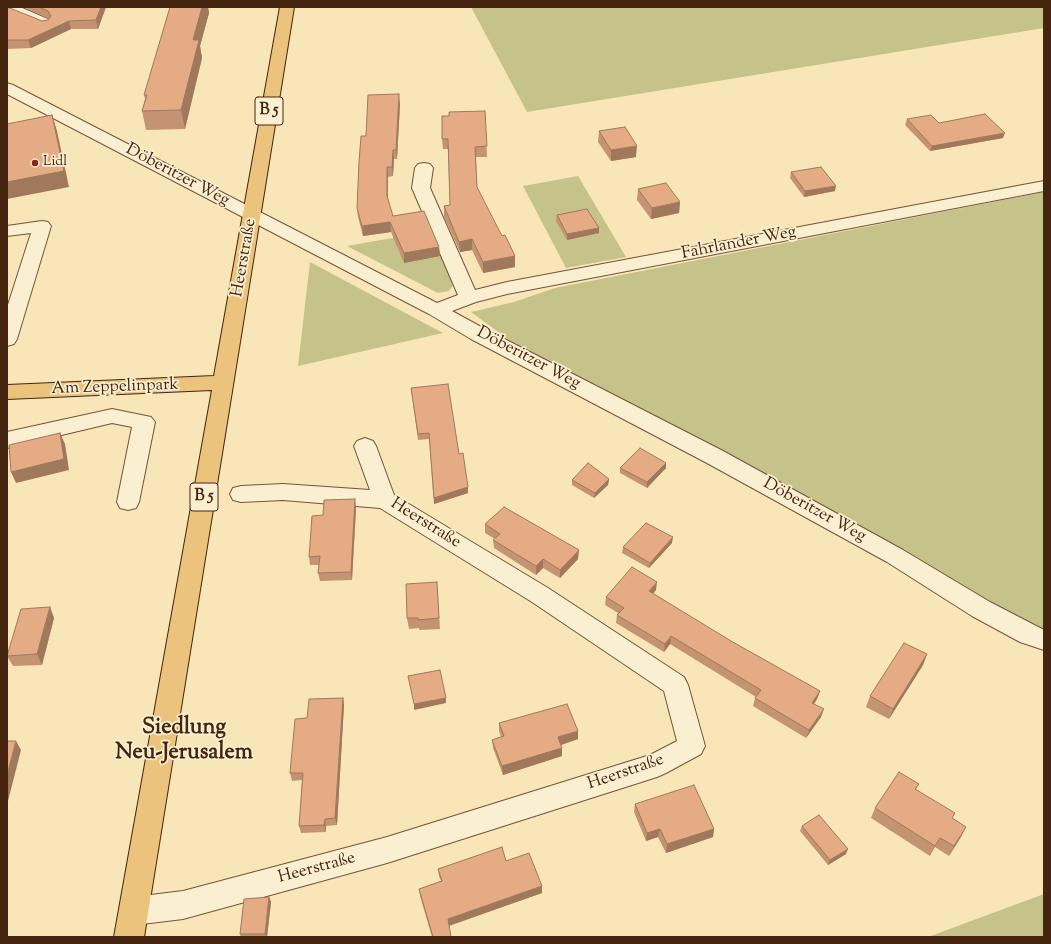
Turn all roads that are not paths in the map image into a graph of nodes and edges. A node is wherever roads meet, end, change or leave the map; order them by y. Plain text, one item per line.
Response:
1 (287, 7) edge
2 (7, 11) edge
3 (45, 24) edge
4 (7, 88) edge
5 (424, 168) dead end
6 (1044, 186) edge
7 (252, 215) junction
8 (7, 231) edge
9 (468, 298) junction
10 (436, 310) junction
11 (7, 339) edge
12 (223, 383) junction
13 (7, 392) edge
14 (7, 440) edge
15 (365, 446) dead end
16 (241, 494) dead end
17 (385, 500) junction
18 (128, 502) dead end
19 (1044, 640) edge
20 (134, 911) junction
21 (130, 937) edge

1 - 7 main road, Heerstraße / B 5
2 - 3 street
4 - 7 street, Döberitzer Weg
5 - 9 street
6 - 9 street, Fahrlander Weg
7 - 10 street, Döberitzer Weg
7 - 12 main road, Heerstraße / B 5
8 - 11 street
9 - 10 street, Fahrlander Weg
10 - 19 street, Döberitzer Weg
12 - 13 main road, Am Zeppelinpark
12 - 20 main road, Heerstraße / B 5
14 - 18 street
15 - 17 street, Heerstraße
16 - 17 street
17 - 20 street, Heerstraße
20 - 21 main road, Heerstraße / B 5

